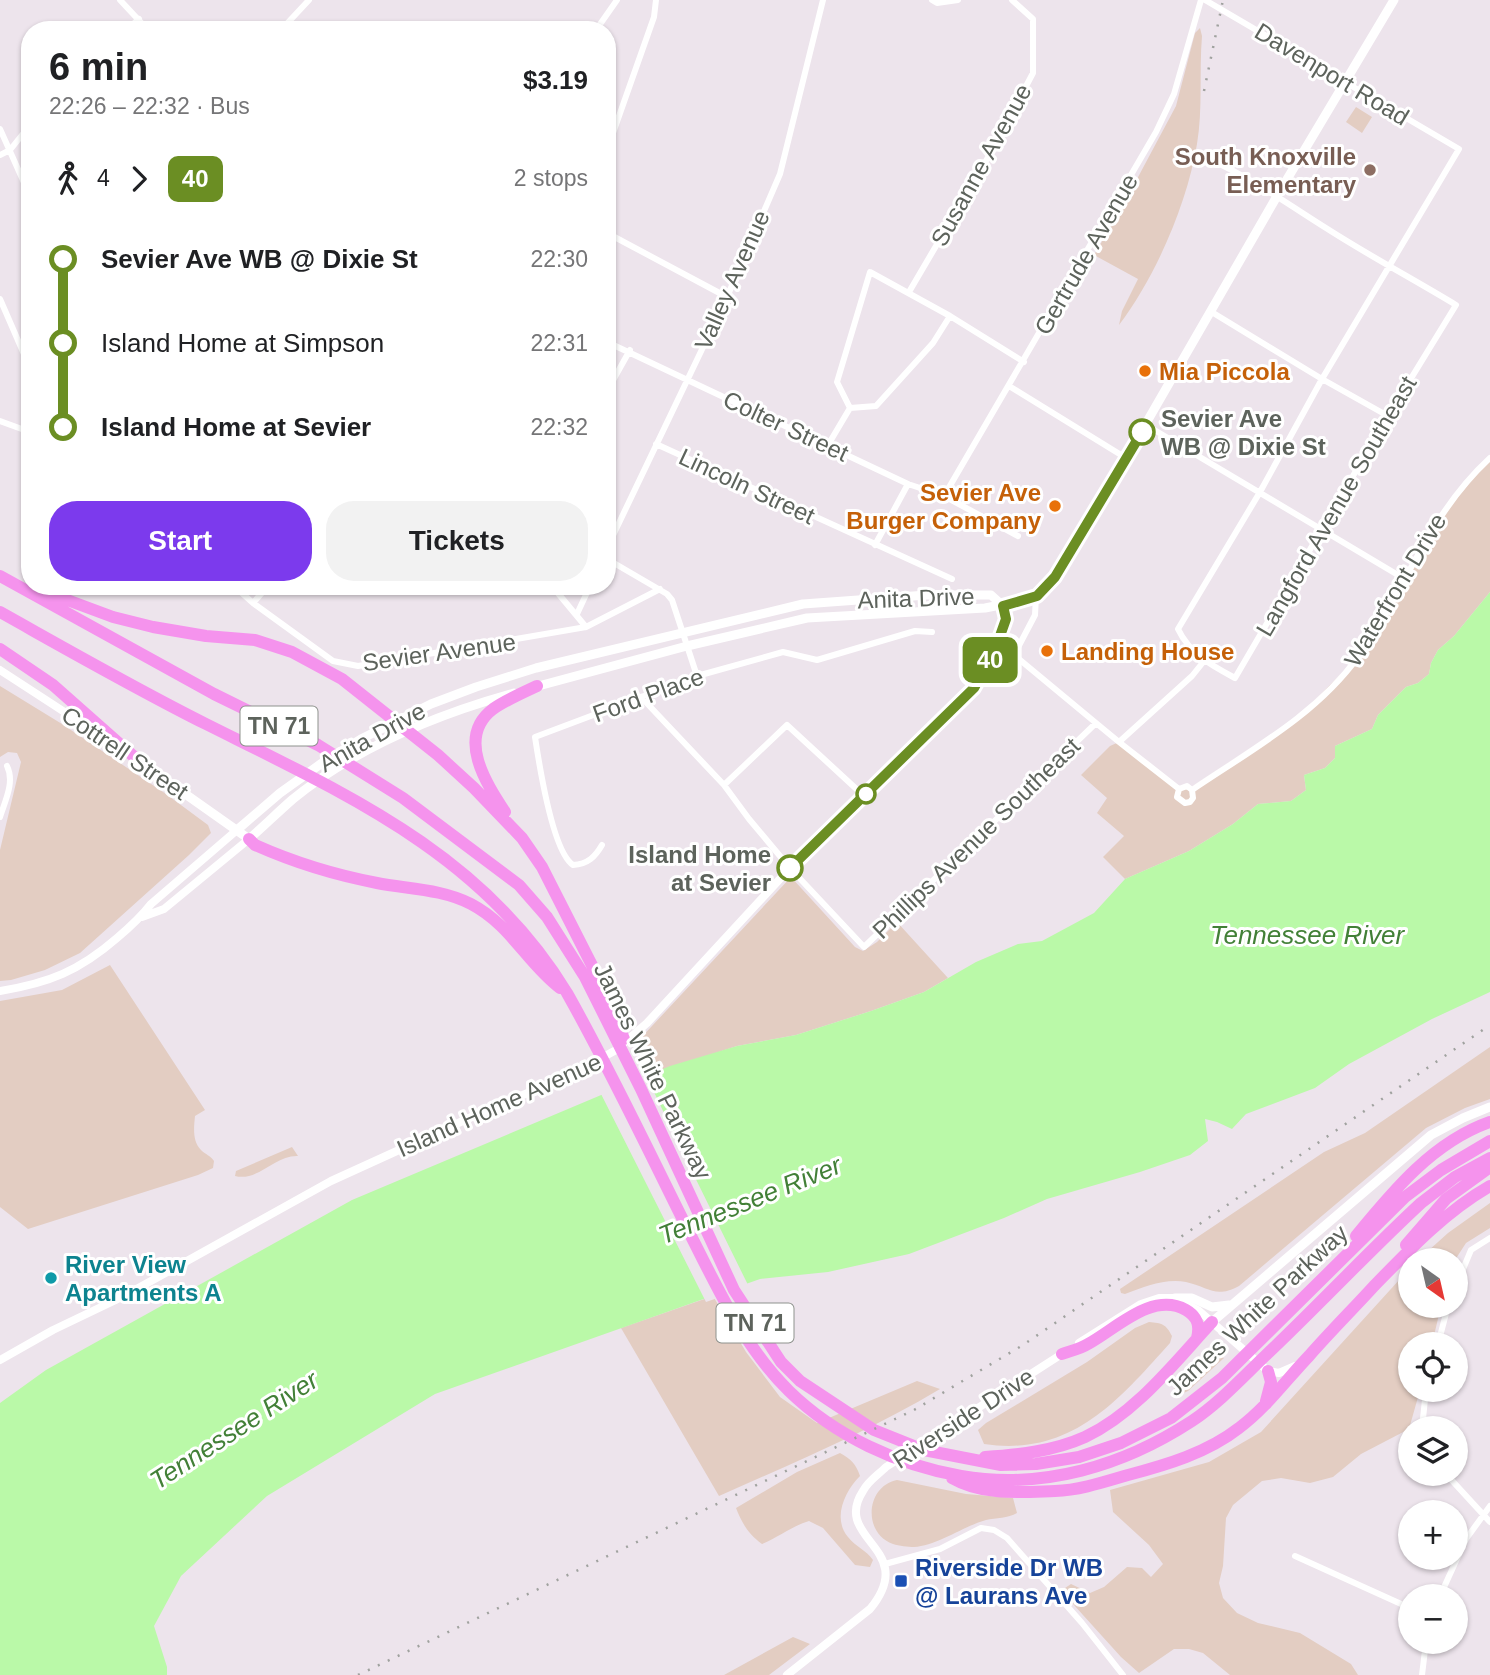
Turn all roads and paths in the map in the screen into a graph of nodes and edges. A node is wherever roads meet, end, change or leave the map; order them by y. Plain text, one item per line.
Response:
1 (120, 0) edge
2 (309, 0) edge
3 (617, 0) edge
4 (656, 0) edge
5 (823, 0) edge
6 (932, 0) edge
7 (958, 0) edge
8 (1012, 0) edge
9 (1203, 0) edge
10 (1394, 0) edge
11 (139, 19) joint
12 (137, 21) edge
13 (289, 21) edge
14 (602, 21) edge
15 (1346, 83) junction
16 (616, 125) edge
17 (0, 129) edge
18 (21, 136) edge
19 (10, 150) junction
20 (0, 155) edge
21 (1211, 160) dead end
22 (21, 175) edge
23 (1277, 197) junction
24 (616, 238) edge
25 (1390, 265) junction
26 (909, 292) junction
27 (727, 297) junction
28 (0, 299) edge
29 (1210, 311) junction
30 (950, 316) junction
31 (616, 345) edge
32 (21, 347) edge
33 (630, 350) junction
34 (1024, 362) junction
35 (616, 375) edge
36 (687, 379) junction
37 (1322, 379) junction
38 (1009, 386) junction
39 (850, 408) junction
40 (1388, 416) junction
41 (0, 421) edge
42 (1146, 425) junction
43 (21, 429) edge
44 (656, 444) junction
45 (828, 445) junction
46 (1126, 458) junction
47 (1490, 458) edge
48 (908, 484) junction
49 (1260, 492) junction
50 (944, 496) junction
51 (616, 529) edge
52 (1322, 529) junction
53 (1018, 536) dead end
54 (876, 545) junction
55 (616, 564) edge
56 (0, 576) edge
57 (1404, 578) junction
58 (952, 579) dead end
59 (21, 584) edge
60 (21, 588) edge
61 (660, 589) junction
62 (34, 595) edge
63 (52, 595) edge
64 (244, 595) edge
65 (260, 595) edge
66 (560, 595) edge
67 (586, 595) edge
68 (1037, 596) junction
69 (253, 603) junction
70 (1003, 606) junction
71 (0, 612) edge
72 (577, 614) junction
73 (586, 627) junction
74 (682, 632) junction
75 (932, 632) dead end
76 (687, 646) junction
77 (0, 649) edge
78 (1204, 661) junction
79 (0, 670) edge
80 (697, 676) junction
81 (537, 686) junction
82 (641, 696) junction
83 (394, 721) junction
84 (1096, 723) junction
85 (405, 731) junction
86 (1119, 742) junction
87 (140, 762) junction
88 (7, 766) dead end
89 (724, 785) junction
90 (1179, 789) junction
91 (1192, 790) junction
92 (864, 796) junction
93 (0, 817) edge
94 (237, 830) junction
95 (522, 838) junction
96 (249, 839) junction
97 (602, 845) dead end
98 (790, 868) junction
99 (142, 917) junction
100 (511, 927) junction
101 (0, 991) edge
102 (641, 1089) junction
103 (1490, 1107) edge
104 (1490, 1122) edge
105 (1490, 1142) edge
106 (1490, 1158) edge
107 (1490, 1167) edge
108 (1490, 1186) edge
109 (1490, 1238) edge
110 (1468, 1257) edge
111 (1371, 1290) junction
112 (1175, 1298) junction
113 (1230, 1305) junction
114 (1295, 1308) junction
115 (1212, 1322) junction
116 (1197, 1338) junction
117 (1062, 1354) junction
118 (1309, 1356) junction
119 (0, 1360) edge
120 (1268, 1371) junction
121 (1263, 1407) junction
122 (967, 1459) junction
123 (943, 1472) junction
124 (1457, 1486) edge
125 (1490, 1506) edge
126 (1485, 1515) junction
127 (1490, 1522) edge
128 (1295, 1556) dead end
129 (885, 1564) junction
130 (1445, 1584) edge
131 (1398, 1603) edge
132 (1425, 1654) edge
133 (787, 1675) edge
134 (1123, 1675) edge
135 (1422, 1675) edge

1 - 11 street
2 - 13 street
3 - 14 street
4 - 16 street
5 - 27 street, Valley Avenue
6 - 7 street
8 - 26 street, Susanne Avenue
9 - 15 street, Davenport Road
9 - 34 street, Gertrude Avenue
10 - 15 main road
11 - 12 street
15 - 23 main road
15 - 25 street, Davenport Road
17 - 19 street
18 - 19 street
19 - 20 street
19 - 22 street
21 - 23 street
23 - 25 street
23 - 29 main road
24 - 27 street
25 - 37 street
25 - 40 street, Langford Avenue Southeast
26 - 30 street
26 - 39 street
27 - 36 street, Valley Avenue
28 - 32 street
29 - 37 street
29 - 42 main road
30 - 34 street
30 - 39 street
31 - 33 street, Colter Street
33 - 35 street
33 - 36 street, Colter Street
34 - 38 street, Gertrude Avenue
36 - 44 street, Valley Avenue
36 - 45 street, Colter Street
37 - 40 street
37 - 49 street
38 - 46 street
38 - 50 street, Gertrude Avenue
39 - 45 street
40 - 52 street, Langford Avenue Southeast
41 - 43 street
42 - 46 main road
42 - 49 street
44 - 51 street, Valley Avenue
44 - 54 street, Lincoln Street
45 - 48 street, Colter Street
46 - 68 main road
47 - 57 street, Waterfront Drive
48 - 50 street, Colter Street
48 - 54 street
49 - 52 street
49 - 78 street
50 - 53 street, Colter Street
52 - 57 street
52 - 78 street, Langford Avenue Southeast
54 - 58 street, Lincoln Street
55 - 61 street
56 - 59 highway
56 - 60 highway, James White Parkway / TN 71
57 - 91 street, Waterfront Drive
61 - 73 street, Sevier Avenue
61 - 74 street
62 - 102 highway, James White Parkway / TN 71
63 - 83 highway
64 - 69 street, Sevier Avenue
65 - 69 street
66 - 72 street
67 - 72 street
68 - 70 main road
68 - 84 street
69 - 73 street, Sevier Avenue
70 - 74 main road, Anita Drive
70 - 76 main road, Anita Drive
70 - 92 street, Island Home Avenue
71 - 100 highway, James White Parkway / TN 71
72 - 73 street
74 - 76 street
74 - 83 main road, Anita Drive
75 - 80 street, Ford Place
76 - 80 street
76 - 81 main road, Anita Drive
77 - 87 highway
78 - 86 street, Phillips Avenue Southeast
79 - 87 street, Cottrell Street
80 - 82 street, Ford Place
81 - 85 main road, Anita Drive
81 - 95 highway
82 - 89 street
82 - 97 street, Ford Place
83 - 85 highway
83 - 94 main road, Anita Drive
84 - 86 street, Phillips Avenue Southeast
84 - 98 street, Phillips Avenue Southeast
85 - 95 highway
85 - 96 main road, Anita Drive
86 - 90 street, Waterfront Drive
87 - 94 main road, Cottrell Street
88 - 93 street
89 - 92 street
89 - 98 street
90 - 91 street
90 - 91 street, Waterfront Drive
92 - 98 street, Island Home Avenue
94 - 96 main road, Cottrell Street
94 - 99 street, Anita Drive
95 - 102 highway
96 - 99 street, Anita Drive
96 - 100 highway
98 - 119 street, Island Home Avenue
99 - 101 street, Anita Drive
100 - 123 highway, James White Parkway / TN 71
102 - 122 highway, James White Parkway / TN 71
103 - 113 main road
104 - 114 highway
105 - 114 highway, James White Parkway / TN 71
106 - 123 highway, James White Parkway / TN 71
107 - 111 highway
108 - 111 highway
109 - 110 street
111 - 118 highway
112 - 113 main road
112 - 115 street
112 - 117 street, Riverside Drive
113 - 115 main road
114 - 122 highway, James White Parkway / TN 71
115 - 116 highway
115 - 120 street
116 - 117 highway
116 - 122 highway
117 - 129 street, Riverside Drive
118 - 120 street
118 - 121 highway
120 - 121 highway
121 - 123 highway
124 - 126 street
125 - 126 street
126 - 127 street
126 - 130 street
128 - 131 street
129 - 133 street
129 - 134 street
132 - 135 street

